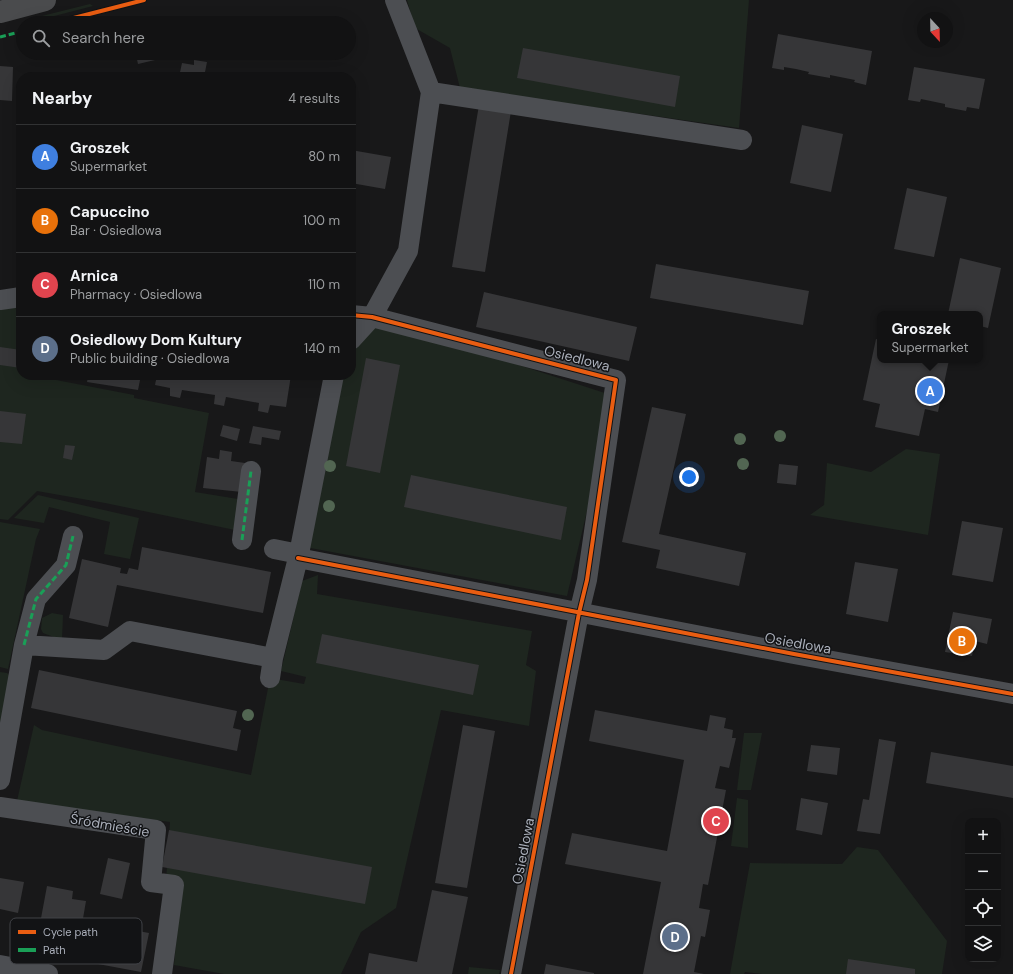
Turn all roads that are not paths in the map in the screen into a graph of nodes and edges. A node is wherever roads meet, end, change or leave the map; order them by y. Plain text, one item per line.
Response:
1 (45, 0) edge
2 (395, 0) edge
3 (0, 12) edge
4 (431, 92) junction
5 (742, 140) dead end
6 (16, 298) edge
7 (0, 300) edge
8 (356, 315) edge
9 (372, 317) junction
10 (356, 335) edge
11 (333, 380) edge
12 (251, 471) dead end
13 (73, 536) dead end
14 (242, 540) dead end
15 (274, 549) dead end
16 (299, 556) junction
17 (579, 613) junction
18 (24, 645) junction
19 (274, 658) junction
20 (270, 678) dead end
21 (1013, 694) edge
22 (0, 780) edge
23 (0, 808) edge
24 (0, 965) edge
25 (48, 974) edge
26 (162, 974) edge
27 (511, 974) edge

1 - 3 main road
2 - 4 street
4 - 5 street
4 - 9 street
6 - 7 street
8 - 9 street
9 - 10 street
9 - 17 street, Osiedlowa
11 - 16 street
12 - 14 street
13 - 18 street
15 - 16 street, Osiedlowa
16 - 17 street, Osiedlowa
16 - 19 street
17 - 21 street, Osiedlowa
17 - 27 street, Osiedlowa
18 - 19 street
18 - 22 street
19 - 20 street
23 - 26 street, Śródmieście
24 - 25 street

